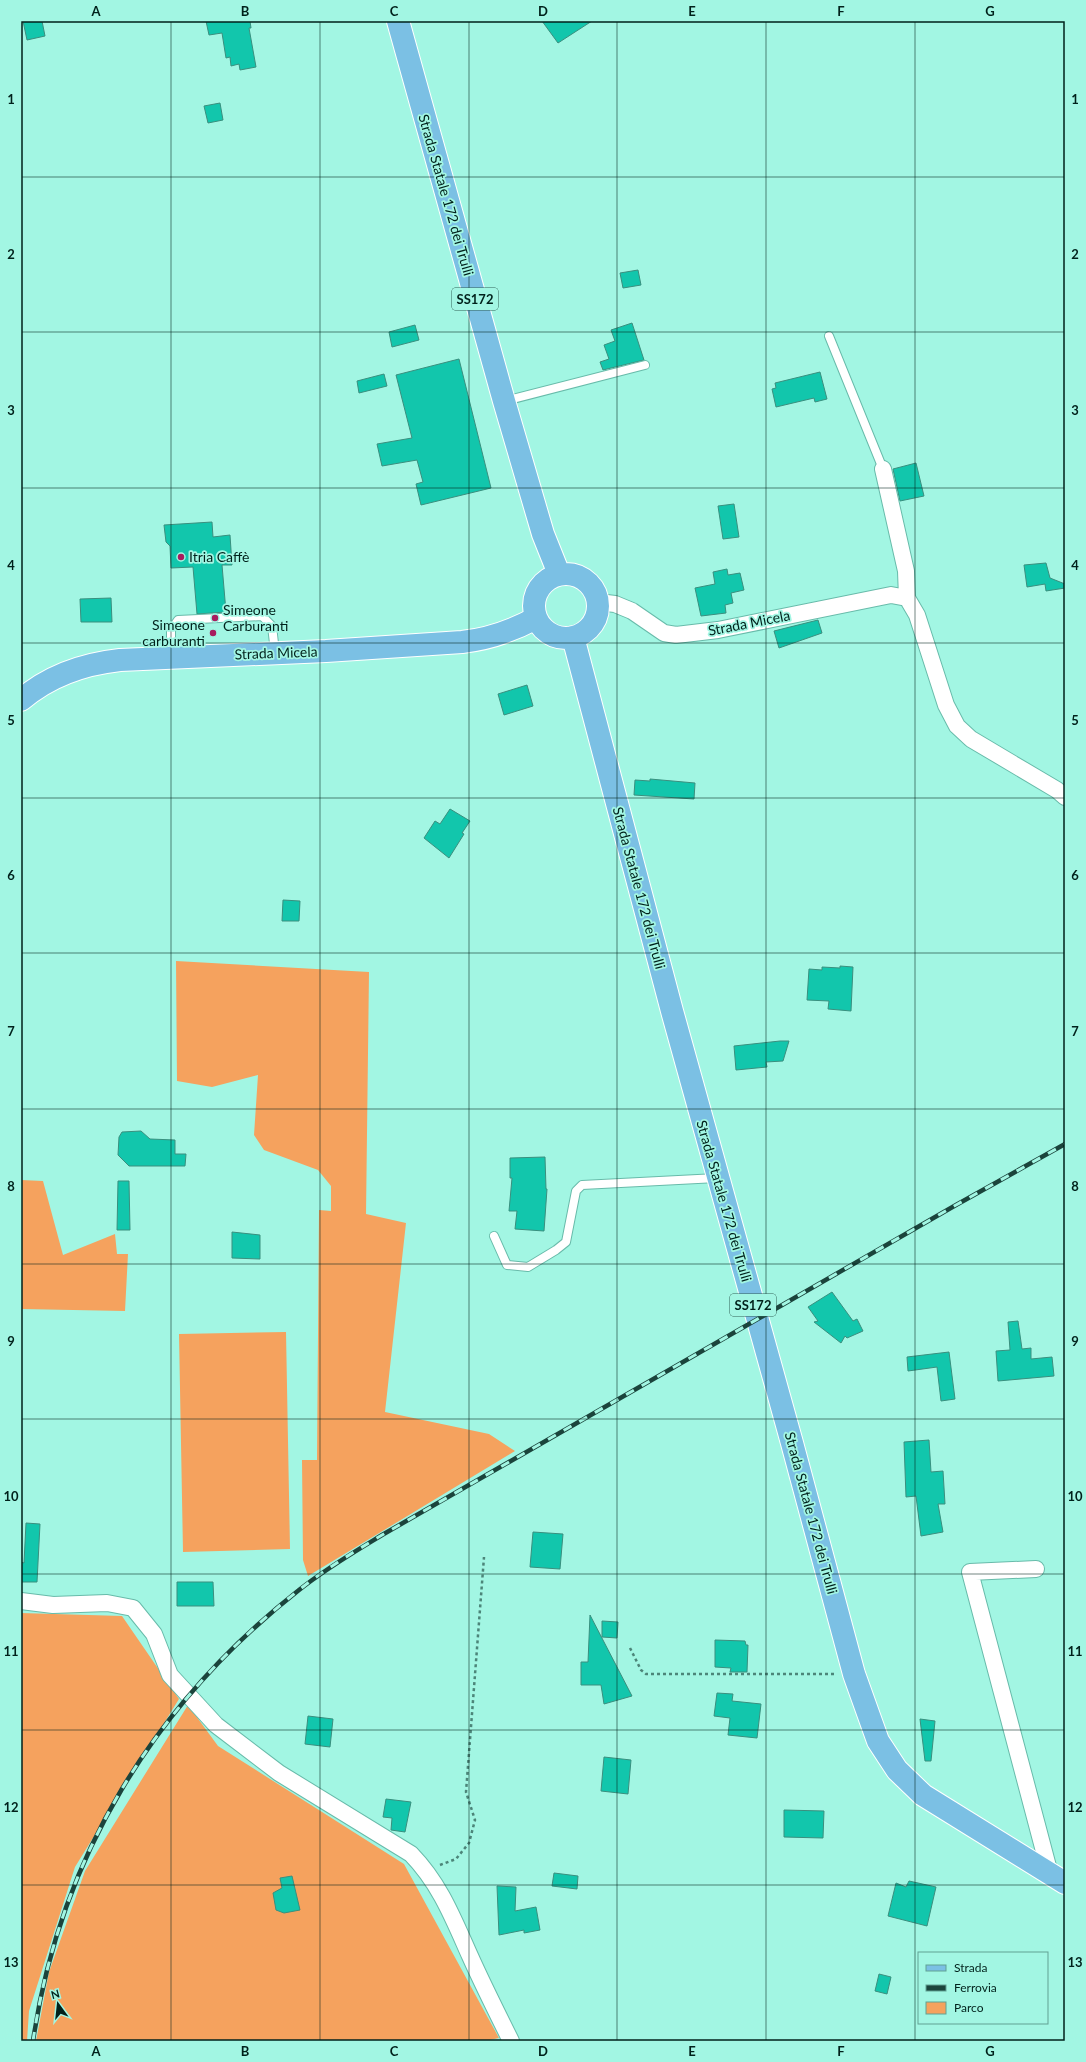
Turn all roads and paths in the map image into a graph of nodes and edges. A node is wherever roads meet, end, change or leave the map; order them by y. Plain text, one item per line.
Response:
1 (398, 21) edge
2 (829, 336) dead end
3 (645, 365) dead end
4 (504, 401) junction
5 (883, 469) joint
6 (559, 574) junction
7 (907, 598) junction
8 (598, 602) junction
9 (536, 618) junction
10 (573, 637) junction
11 (275, 653) junction
12 (171, 657) junction
13 (21, 700) edge
14 (1065, 797) edge
15 (717, 1178) junction
16 (494, 1236) dead end
17 (484, 1557) dead end
18 (1036, 1569) dead end
19 (21, 1600) edge
20 (630, 1648) dead end
21 (854, 1674) junction
22 (427, 1870) junction
23 (1057, 1879) edge
24 (511, 2041) edge

1 - 4 main road, Strada Statale 172 dei Trulli / SS172
2 - 5 lane
3 - 4 lane
4 - 6 main road, Strada Statale 172 dei Trulli / SS172
5 - 7 street
6 - 8 main road
6 - 9 main road
7 - 8 street, Strada Micela
7 - 14 street
8 - 10 main road
9 - 10 main road
9 - 11 main road, Strada Micela
10 - 15 main road, Strada Statale 172 dei Trulli / SS172
11 - 12 main road, Strada Micela
11 - 12 lane
12 - 13 main road, Strada Micela
15 - 16 lane
15 - 21 main road, Strada Statale 172 dei Trulli / SS172
17 - 22 path
18 - 23 street
19 - 22 street
20 - 21 path
21 - 23 main road, Strada Statale 172 dei Trulli / SS172
22 - 24 street

